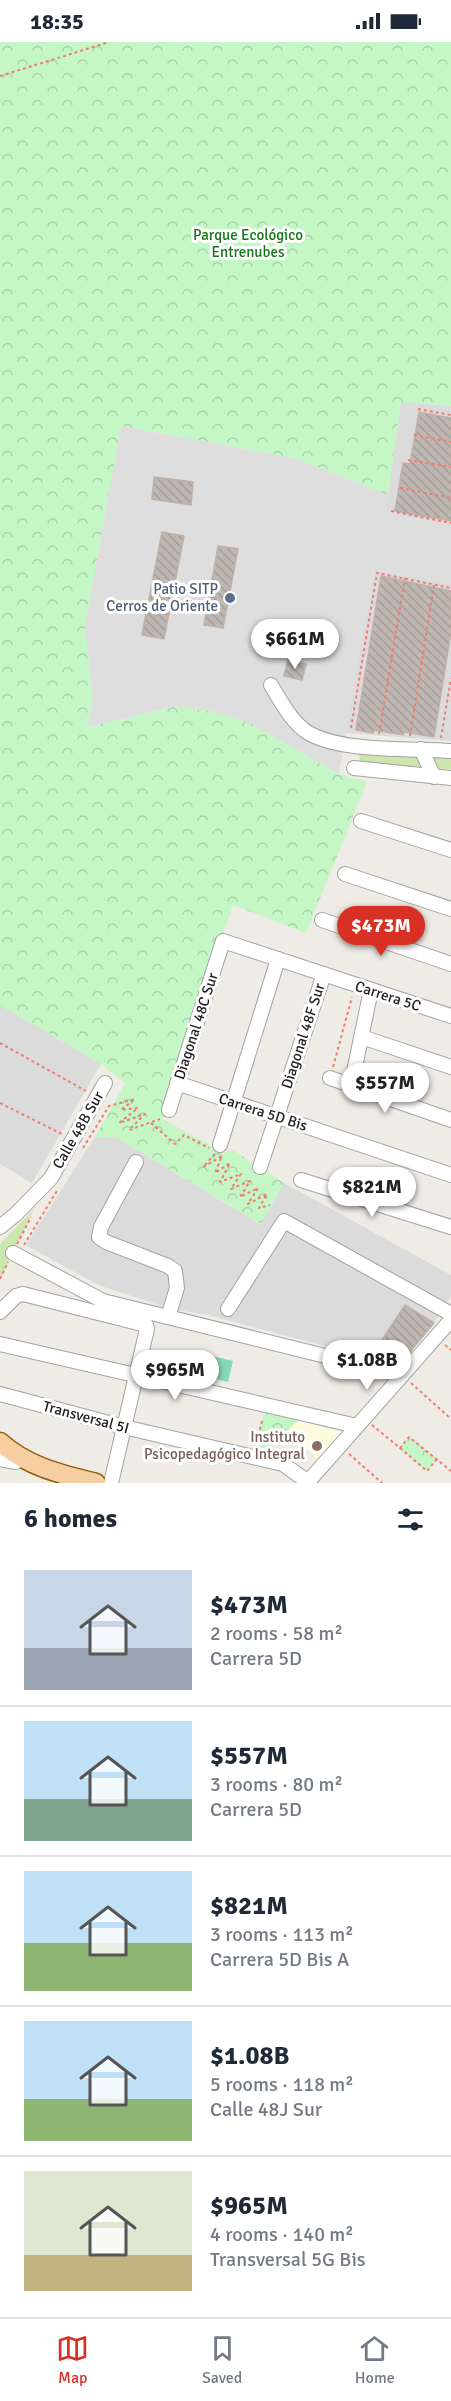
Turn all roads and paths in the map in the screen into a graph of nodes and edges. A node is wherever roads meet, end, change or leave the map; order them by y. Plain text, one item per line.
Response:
1 (109, 42) edge
2 (0, 76) edge
3 (418, 409) dead end
4 (451, 415) edge
5 (414, 435) dead end
6 (451, 442) edge
7 (408, 460) dead end
8 (451, 468) edge
9 (400, 488) dead end
10 (451, 498) edge
11 (391, 511) dead end
12 (451, 523) edge
13 (405, 578) junction
14 (435, 585) junction
15 (451, 588) edge
16 (451, 678) edge
17 (271, 685) dead end
18 (351, 728) dead end
19 (379, 734) dead end
20 (410, 736) dead end
21 (441, 738) dead end
22 (421, 749) junction
23 (451, 751) edge
24 (354, 768) dead end
25 (434, 777) junction
26 (451, 778) edge
27 (361, 821) dead end
28 (451, 850) edge
29 (345, 874) dead end
30 (451, 909) edge
31 (322, 920) dead end
32 (224, 941) joint
33 (278, 959) junction
34 (451, 964) edge
35 (324, 974) junction
36 (355, 984) junction
37 (371, 990) junction
38 (451, 1016) edge
39 (362, 1037) junction
40 (0, 1042) edge
41 (451, 1067) edge
42 (330, 1078) joint
43 (105, 1083) dead end
44 (177, 1083) junction
45 (351, 1086) junction
46 (98, 1098) junction
47 (233, 1102) junction
48 (0, 1103) edge
49 (169, 1110) joint
50 (276, 1117) junction
51 (451, 1120) edge
52 (151, 1123) junction
53 (72, 1140) junction
54 (220, 1145) dead end
55 (78, 1156) dead end
56 (136, 1162) dead end
57 (260, 1167) dead end
58 (451, 1175) edge
59 (302, 1180) dead end
60 (60, 1186) dead end
61 (270, 1204) dead end
62 (34, 1209) dead end
63 (0, 1227) edge
64 (451, 1227) edge
65 (15, 1254) junction
66 (0, 1279) edge
67 (228, 1309) dead end
68 (0, 1312) edge
69 (451, 1314) edge
70 (168, 1317) junction
71 (451, 1320) edge
72 (0, 1344) edge
73 (402, 1375) junction
74 (137, 1376) junction
75 (0, 1394) edge
76 (266, 1406) junction
77 (451, 1419) edge
78 (361, 1422) junction
79 (124, 1427) junction
80 (0, 1443) edge
81 (340, 1446) junction
82 (400, 1448) junction
83 (251, 1458) junction
84 (0, 1459) edge
85 (22, 1459) junction
86 (436, 1459) junction
87 (451, 1471) edge
88 (96, 1483) edge
89 (111, 1483) edge
90 (307, 1483) edge
91 (382, 1483) edge

1 - 2 path
3 - 4 path
5 - 6 path
7 - 8 path
9 - 10 path
11 - 12 path
13 - 14 path
13 - 18 path
13 - 19 path
14 - 15 path
14 - 20 path
16 - 21 path
17 - 22 street
22 - 23 street
22 - 25 street
24 - 25 street
25 - 26 street
27 - 28 street
29 - 30 street
31 - 34 street
32 - 33 street, Carrera 5C
32 - 44 street, Diagonal 48C Sur
33 - 35 street, Carrera 5C
33 - 47 street
35 - 36 street, Carrera 5C
35 - 50 street, Diagonal 48F Sur
36 - 37 street, Carrera 5C
36 - 42 path
37 - 38 street, Carrera 5C
37 - 39 street
39 - 41 street
39 - 45 street
40 - 46 path
42 - 45 street
43 - 46 street, Calle 48B Sur
44 - 47 street, Carrera 5D Bis
44 - 49 street, Diagonal 48C Sur
45 - 51 street
46 - 53 street, Calle 48B Sur
47 - 50 street, Carrera 5D Bis
47 - 54 street
48 - 53 path
49 - 52 path
50 - 57 street, Diagonal 48F Sur
50 - 58 street, Carrera 5D Bis
52 - 55 path
52 - 61 path
53 - 63 street, Calle 48B Sur
56 - 70 street
59 - 64 street
60 - 65 path
62 - 65 path
65 - 66 path
65 - 70 street
67 - 69 street
68 - 74 street
70 - 73 street
71 - 73 street
72 - 74 street
73 - 77 path
73 - 78 street
74 - 76 street
74 - 79 street
75 - 79 street, Transversal 5I
76 - 78 street
76 - 83 path
78 - 81 street
78 - 82 path
79 - 83 street, Transversal 5I
79 - 89 street
80 - 85 main road
81 - 90 street
81 - 91 path
82 - 86 path
82 - 86 path
83 - 90 street, Transversal 5I
84 - 85 street
85 - 88 main road
86 - 87 path

